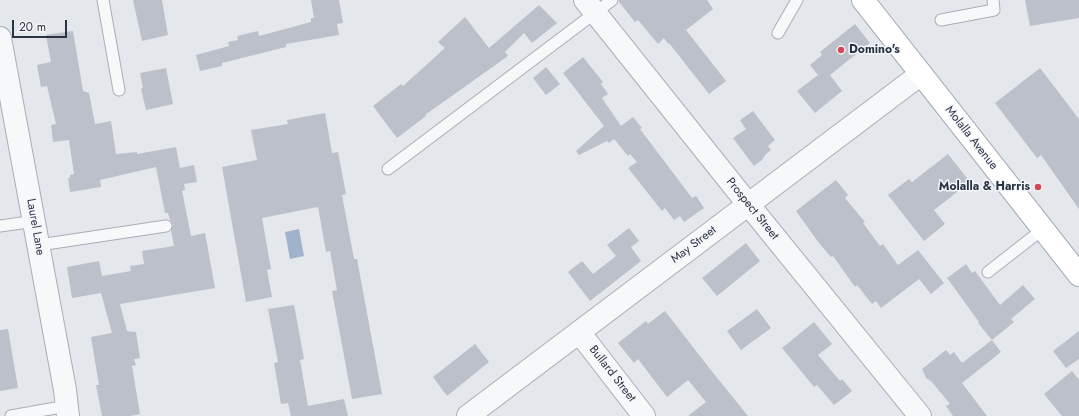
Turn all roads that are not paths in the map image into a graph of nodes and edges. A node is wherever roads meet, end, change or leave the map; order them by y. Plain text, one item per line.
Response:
1 (103, 0) edge
2 (612, 0) edge
3 (796, 0) edge
4 (863, 0) edge
5 (993, 0) edge
6 (590, 7) edge
7 (942, 20) dead end
8 (778, 33) dead end
9 (0, 38) edge
10 (921, 74) junction
11 (119, 90) dead end
12 (388, 169) dead end
13 (748, 204) junction
14 (34, 221) junction
15 (0, 226) edge
16 (166, 226) dead end
17 (1043, 229) junction
18 (39, 244) junction
19 (988, 272) dead end
20 (1079, 275) edge
21 (579, 332) junction
22 (68, 411) edge
23 (11, 416) edge
24 (468, 416) edge
25 (644, 416) edge
26 (920, 416) edge

1 - 11 lane
2 - 6 lane
3 - 8 lane
4 - 10 main road, Molalla Avenue
5 - 7 lane
6 - 12 lane
6 - 13 street, Prospect Street
9 - 14 street, Laurel Lane
10 - 13 street, May Street
10 - 17 main road, Molalla Avenue
13 - 21 street, May Street
13 - 26 street, Prospect Street
14 - 15 lane
14 - 18 street, Laurel Lane
16 - 18 lane
17 - 19 lane
17 - 20 main road, Molalla Avenue
18 - 22 street, Laurel Lane
21 - 24 street, May Street
21 - 25 street, Bullard Street
22 - 23 lane

